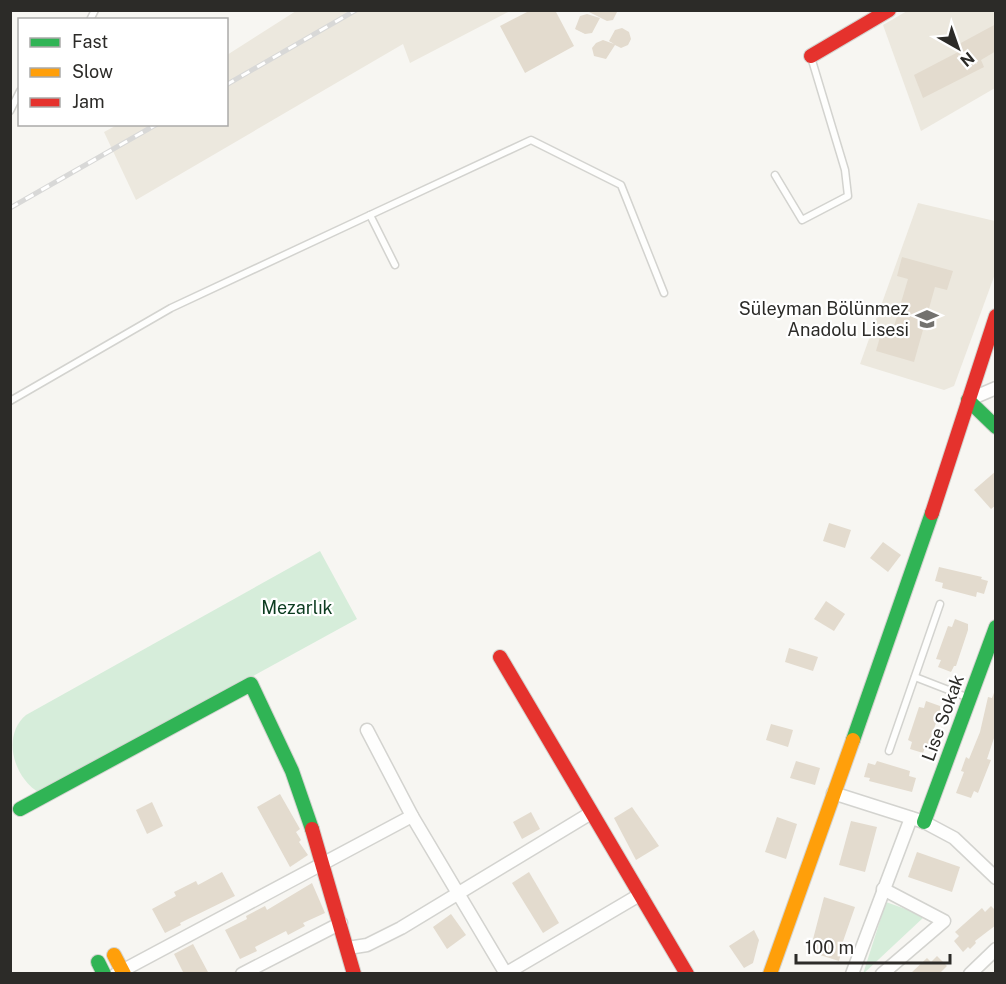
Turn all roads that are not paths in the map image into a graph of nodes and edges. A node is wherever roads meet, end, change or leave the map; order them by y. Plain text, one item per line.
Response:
1 (889, 10) edge
2 (811, 56) joint
3 (18, 95) edge
4 (10, 111) edge
5 (775, 175) dead end
6 (370, 216) junction
7 (394, 265) dead end
8 (664, 293) dead end
9 (996, 316) edge
10 (996, 388) edge
11 (968, 400) junction
12 (10, 401) edge
13 (996, 427) edge
14 (940, 604) dead end
15 (996, 627) edge
16 (500, 657) dead end
17 (915, 677) junction
18 (969, 698) junction
19 (367, 730) dead end
20 (889, 751) dead end
21 (833, 793) junction
22 (20, 809) dead end
23 (591, 813) junction
24 (412, 816) junction
25 (918, 820) junction
26 (323, 864) junction
27 (996, 878) edge
28 (883, 889) junction
29 (640, 894) junction
30 (458, 895) junction
31 (341, 923) junction
32 (348, 948) junction
33 (996, 950) edge
34 (114, 955) dead end
35 (121, 972) edge
36 (242, 974) edge
37 (354, 974) edge
38 (505, 974) edge
39 (687, 974) edge
40 (770, 974) edge
41 (852, 974) edge
42 (882, 974) edge
43 (969, 974) edge

1 - 2 street
2 - 5 lane
3 - 4 lane
6 - 7 lane
6 - 8 lane
6 - 12 lane
9 - 11 street
10 - 11 street
11 - 13 street
11 - 21 street
14 - 17 lane
15 - 18 street, Lise Sokak
16 - 23 street
17 - 18 lane
17 - 20 lane
18 - 25 street, Lise Sokak
19 - 24 street
21 - 25 street
21 - 40 street
22 - 26 street
23 - 29 street
23 - 30 street
24 - 26 street
24 - 30 street
25 - 27 street
25 - 28 street
26 - 31 street
26 - 35 street
28 - 41 street
28 - 42 street
29 - 38 street
29 - 39 street
30 - 32 street
30 - 38 street
31 - 32 street
31 - 36 street
32 - 37 street
33 - 43 street
34 - 35 street

